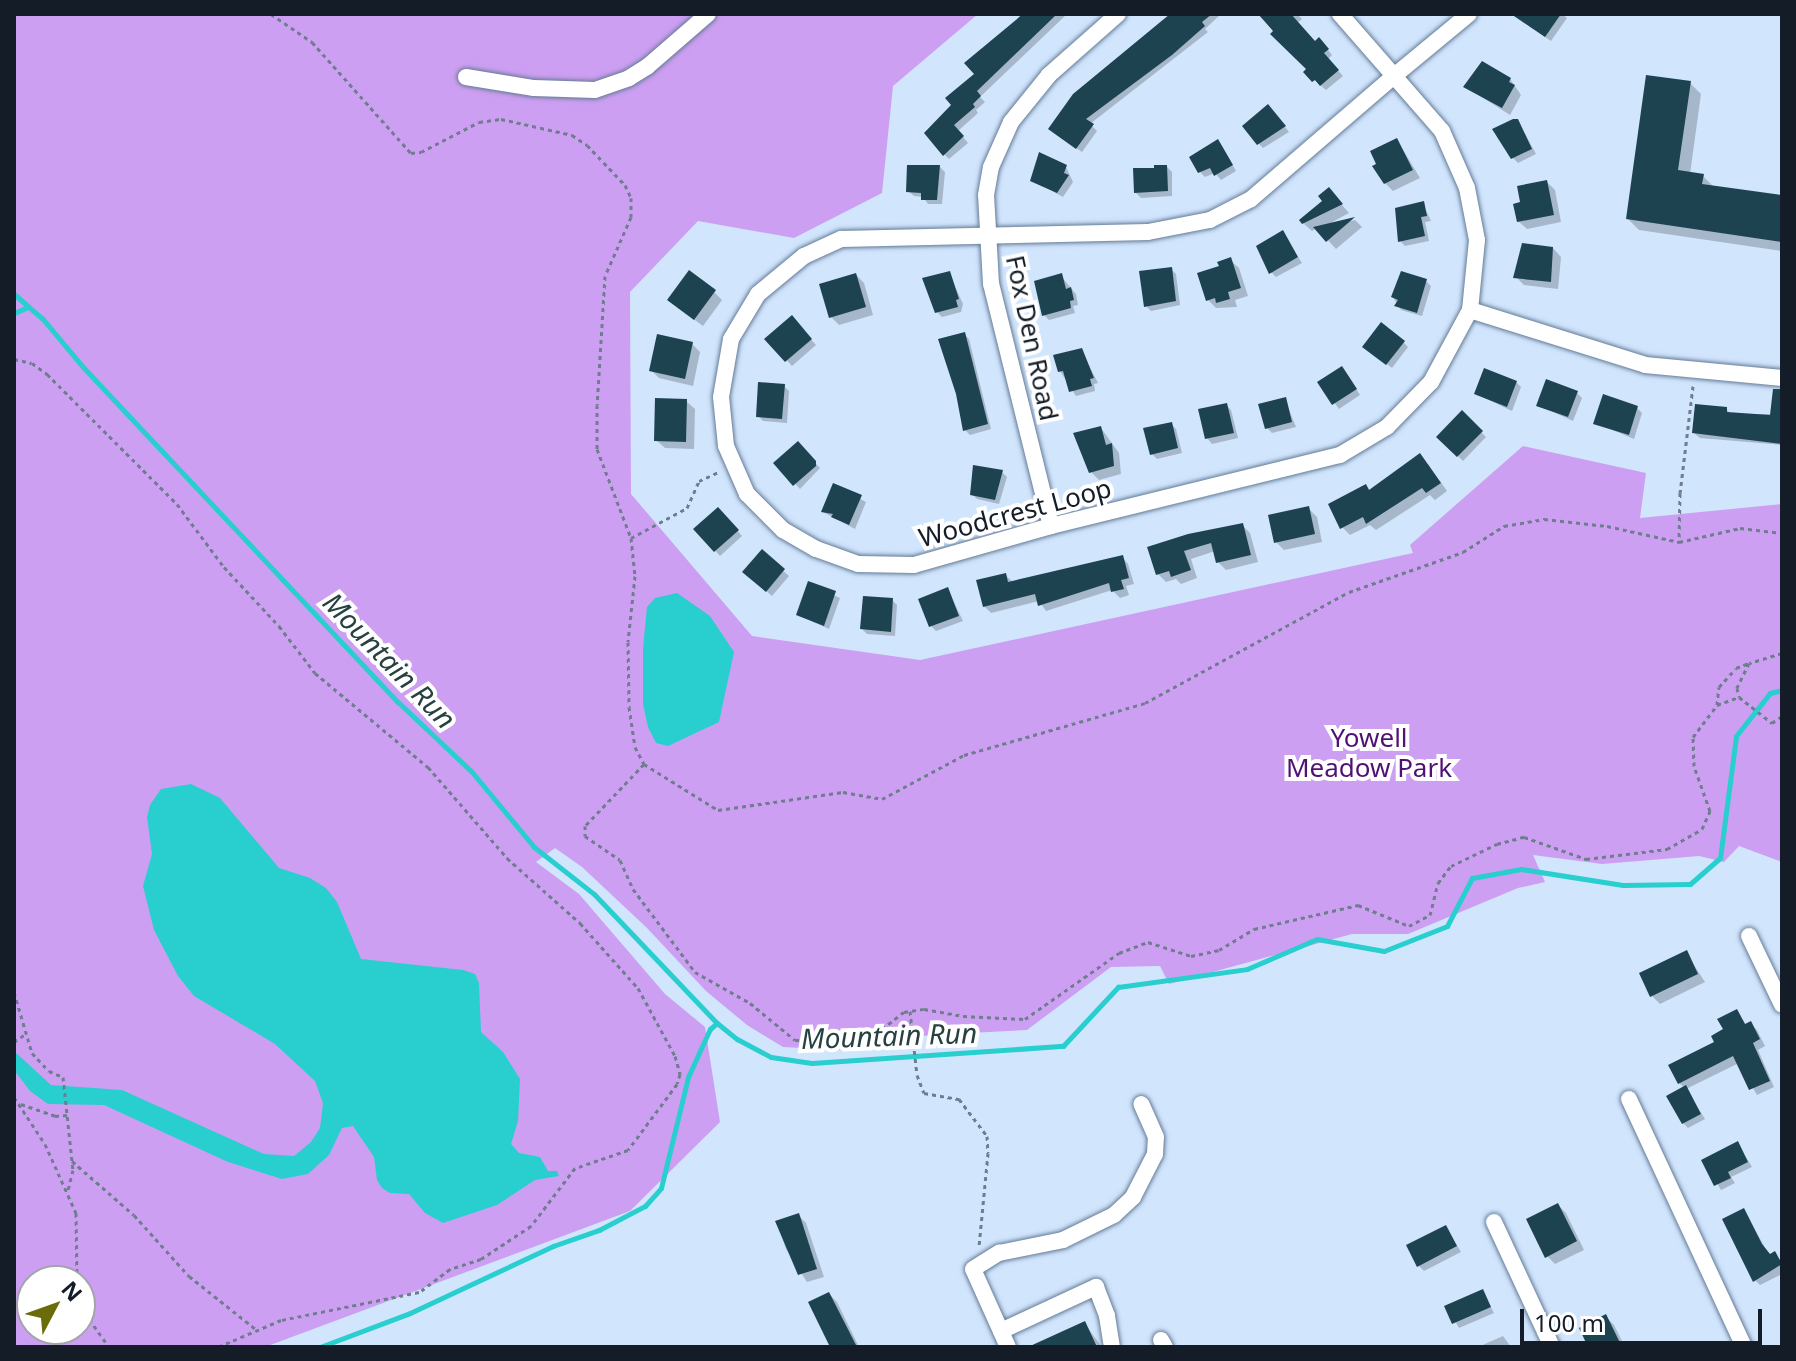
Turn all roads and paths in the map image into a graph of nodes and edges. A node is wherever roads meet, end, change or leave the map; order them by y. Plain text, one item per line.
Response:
1 (271, 14) edge
2 (708, 14) edge
3 (1118, 14) edge
4 (1340, 14) edge
5 (1469, 14) edge
6 (1394, 76) junction
7 (466, 77) dead end
8 (986, 235) junction
9 (1470, 310) junction
10 (14, 359) edge
11 (1694, 370) junction
12 (1782, 378) edge
13 (734, 465) junction
14 (1051, 526) junction
15 (1782, 533) edge
16 (631, 538) junction
17 (1679, 542) junction
18 (1782, 653) edge
19 (1749, 663) junction
20 (1739, 697) junction
21 (1717, 705) junction
22 (1782, 716) edge
23 (644, 764) junction
24 (1749, 936) dead end
25 (14, 992) edge
26 (1782, 1005) edge
27 (910, 1011) junction
28 (24, 1035) junction
29 (14, 1042) edge
30 (14, 1097) edge
31 (1629, 1099) dead end
32 (18, 1103) junction
33 (1141, 1104) dead end
34 (67, 1115) junction
35 (72, 1161) junction
36 (68, 1190) junction
37 (1494, 1222) dead end
38 (77, 1265) edge
39 (980, 1266) junction
40 (96, 1329) edge
41 (257, 1330) junction
42 (1001, 1331) junction
43 (109, 1347) edge
44 (218, 1347) edge
45 (1008, 1347) edge
46 (1112, 1347) edge
47 (1552, 1347) edge
48 (1744, 1347) edge

1 - 16 path
2 - 7 street
3 - 8 street, Fox Den Road
4 - 6 street
5 - 6 street
6 - 8 street, Woodcrest Loop
6 - 9 street, Woodcrest Loop
8 - 13 street, Woodcrest Loop
8 - 14 street, Fox Den Road
9 - 11 street
9 - 14 street, Woodcrest Loop
10 - 41 path
11 - 12 street
11 - 17 path
13 - 14 street, Woodcrest Loop
13 - 16 path
15 - 17 path
16 - 23 path
17 - 23 path
18 - 19 path
19 - 20 path
19 - 21 path
20 - 21 path
20 - 22 path
21 - 27 path
23 - 27 path
24 - 26 street
25 - 28 path
27 - 39 path
28 - 29 path
28 - 34 path
30 - 32 path
31 - 48 street
32 - 34 path
32 - 36 path
33 - 39 street
34 - 35 path
35 - 36 path
35 - 41 path
36 - 38 path
37 - 47 street
39 - 42 street
40 - 43 path
41 - 44 path
42 - 45 street
42 - 46 street

